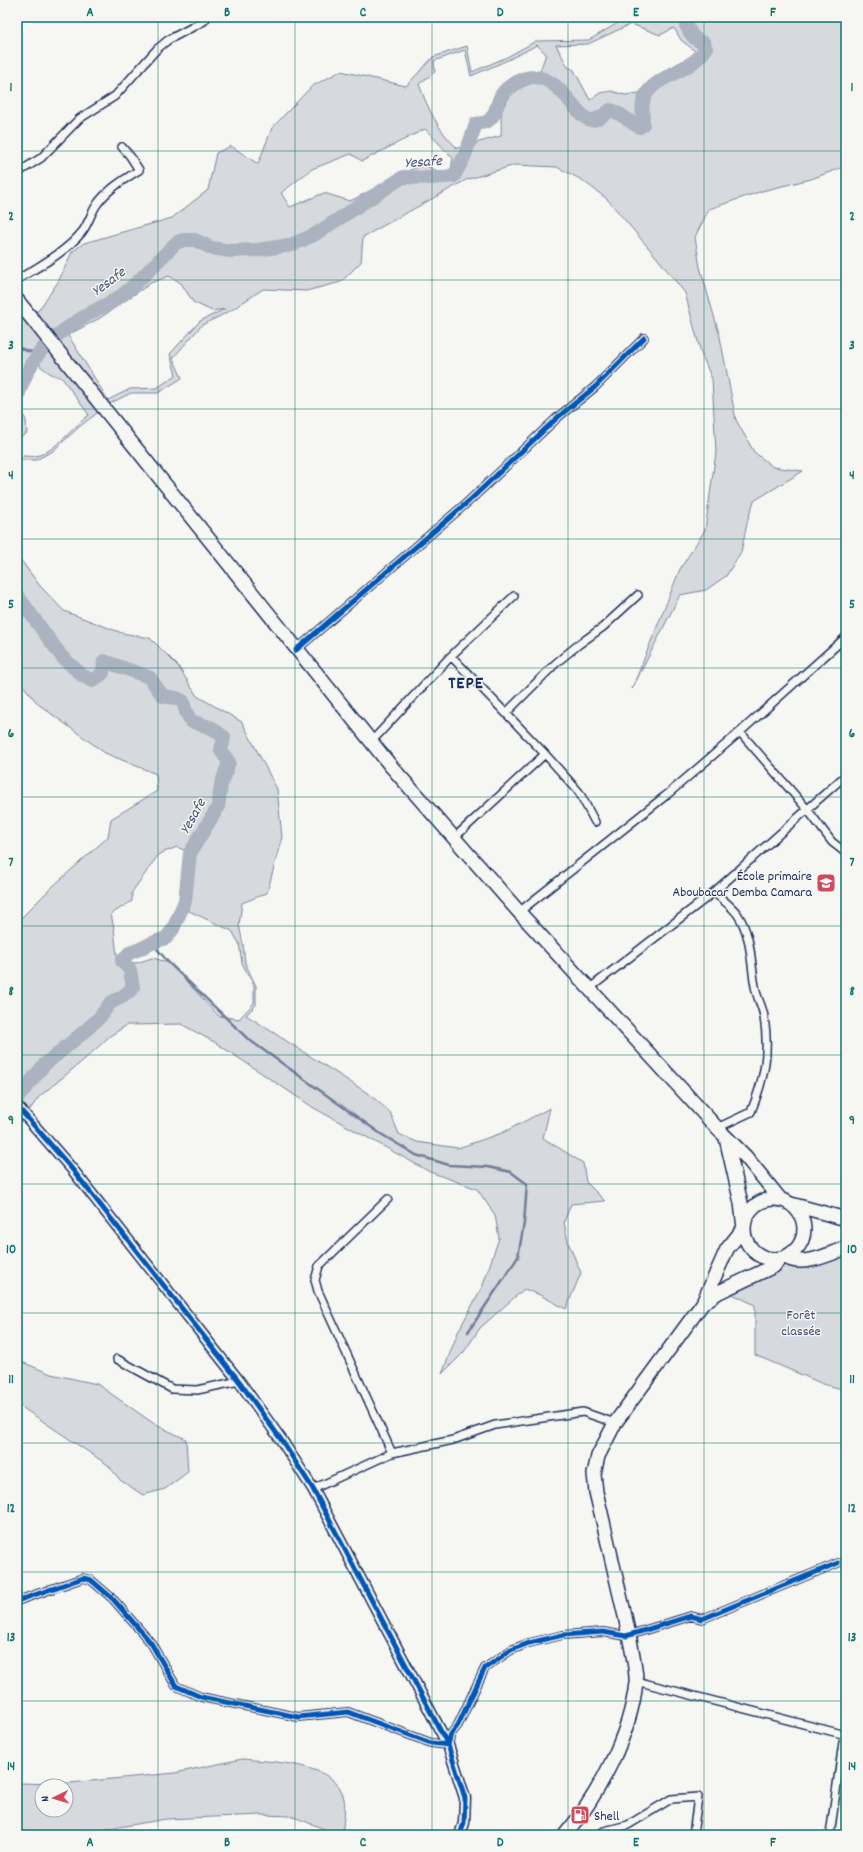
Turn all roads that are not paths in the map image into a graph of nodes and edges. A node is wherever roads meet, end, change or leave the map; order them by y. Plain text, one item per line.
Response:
1 (207, 17) edge
2 (122, 146) dead end
3 (17, 173) edge
4 (17, 280) edge
5 (17, 301) edge
6 (644, 338) dead end
7 (638, 595) dead end
8 (514, 596) dead end
9 (845, 641) edge
10 (296, 650) junction
11 (451, 656) junction
12 (506, 713) junction
13 (740, 732) junction
14 (371, 742) junction
15 (545, 754) junction
16 (846, 775) edge
17 (807, 809) junction
18 (595, 822) dead end
19 (454, 838) junction
20 (846, 853) edge
21 (714, 892) junction
22 (519, 912) junction
23 (590, 988) junction
24 (17, 1106) edge
25 (721, 1133) junction
26 (388, 1199) dead end
27 (786, 1202) junction
28 (846, 1219) edge
29 (744, 1228) junction
30 (846, 1248) edge
31 (782, 1258) junction
32 (703, 1303) junction
33 (117, 1359) dead end
34 (239, 1381) junction
35 (616, 1423) junction
36 (392, 1453) junction
37 (313, 1489) junction
38 (838, 1563) dead end
39 (17, 1601) edge
40 (629, 1635) junction
41 (636, 1681) junction
42 (845, 1735) edge
43 (448, 1744) junction
44 (460, 1835) edge
45 (566, 1835) edge
46 (598, 1835) edge
47 (693, 1835) edge
48 (830, 1835) edge

1 - 3 street
2 - 4 street
5 - 10 highway
6 - 10 street
7 - 12 street
8 - 11 street
9 - 13 street
10 - 14 highway
11 - 12 street
11 - 14 street
12 - 15 street
13 - 17 street
13 - 22 street
14 - 19 highway
15 - 18 street
15 - 19 street
16 - 17 street
17 - 20 street
17 - 21 street
19 - 22 highway
21 - 23 street
21 - 25 street
22 - 23 highway
23 - 25 highway
24 - 34 street
25 - 27 highway
25 - 29 highway
26 - 36 street
27 - 28 highway
27 - 29 highway
27 - 31 highway
29 - 31 highway
29 - 32 highway
30 - 31 highway
31 - 32 highway
32 - 35 highway
33 - 34 street
34 - 37 street
35 - 36 street
35 - 40 highway
36 - 37 street
37 - 43 street
38 - 40 street
39 - 43 street
40 - 41 highway
40 - 43 street
41 - 42 street
41 - 45 highway
42 - 48 street
43 - 44 street
46 - 47 street

